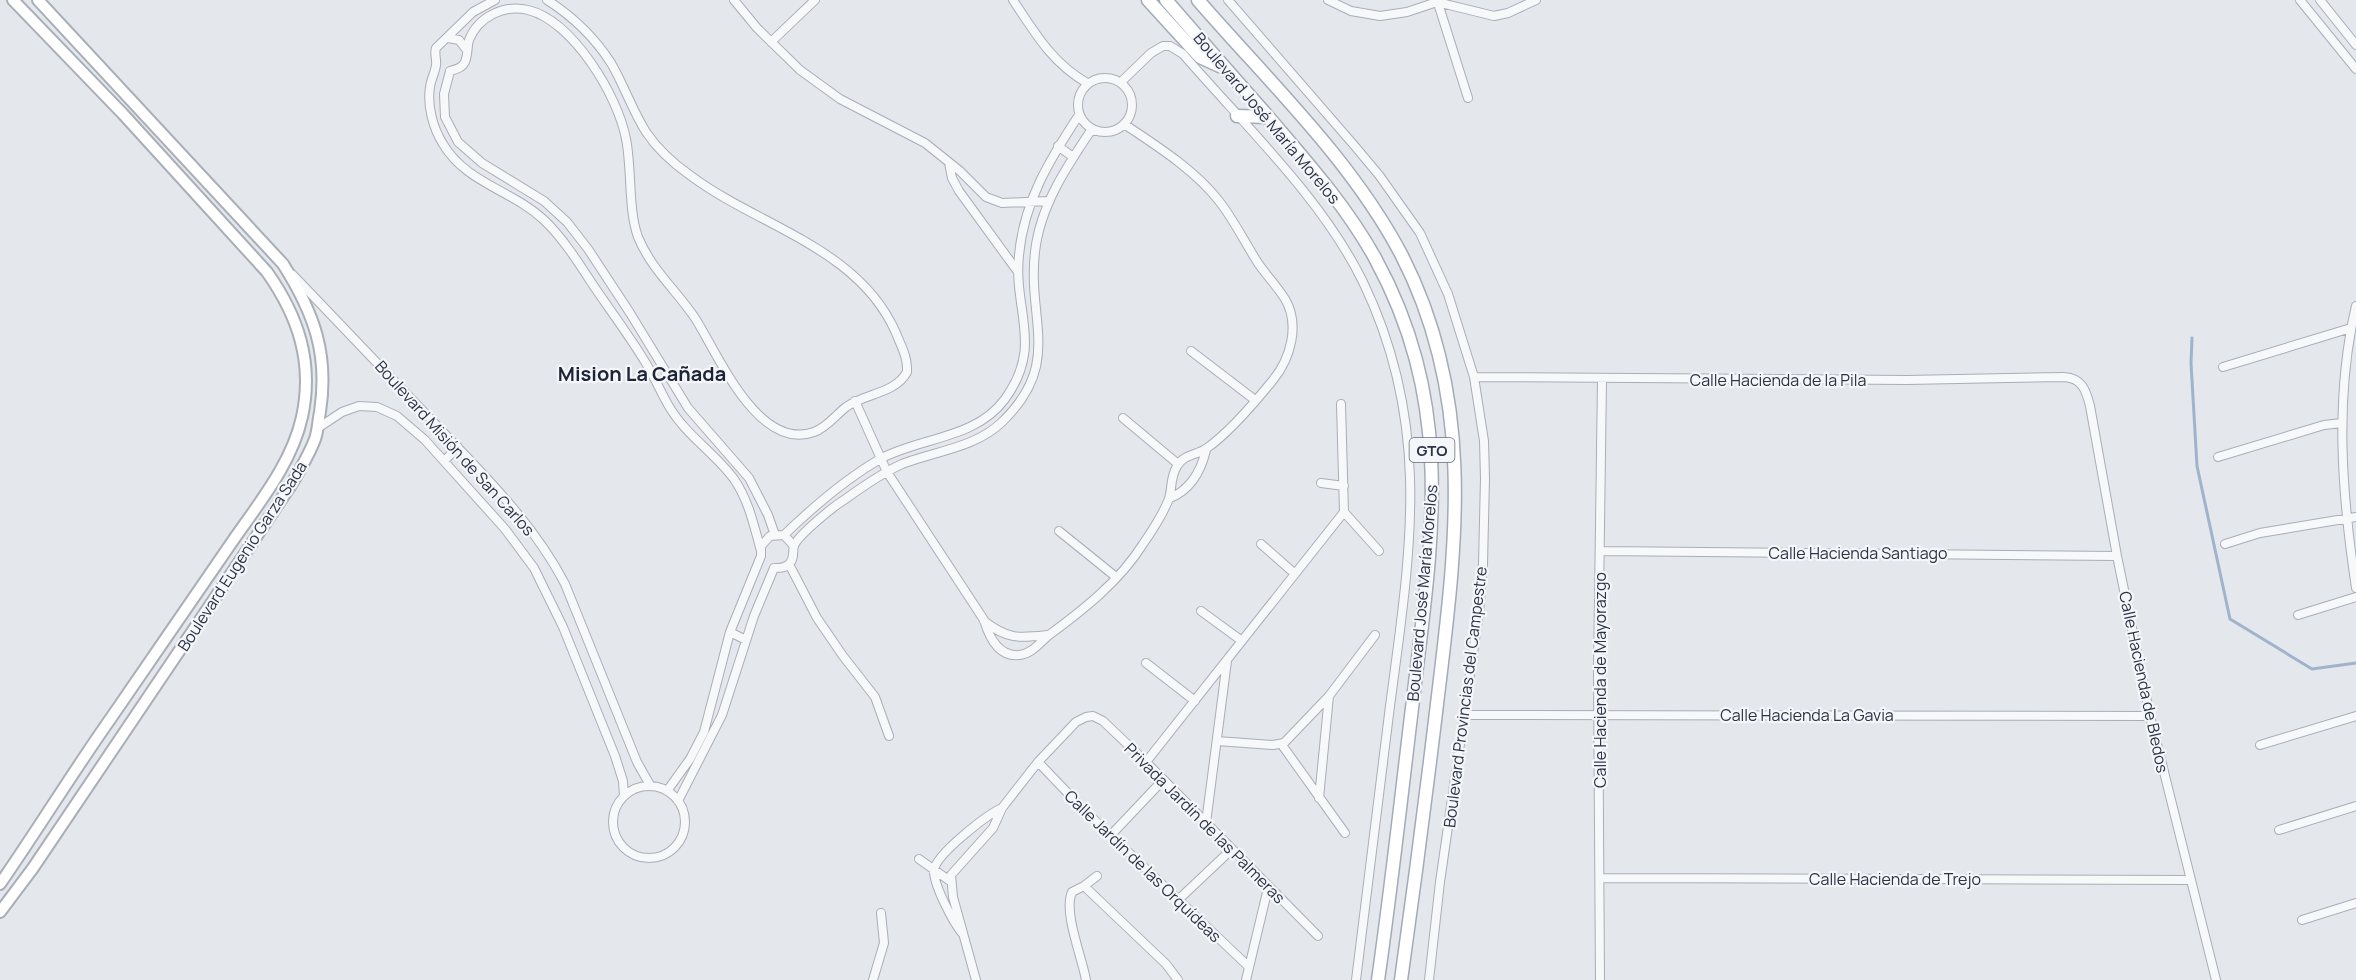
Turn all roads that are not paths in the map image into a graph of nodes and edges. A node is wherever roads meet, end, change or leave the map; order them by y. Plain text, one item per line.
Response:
1 (13, 0) edge
2 (38, 0) edge
3 (495, 0) edge
4 (547, 0) edge
5 (734, 0) edge
6 (815, 0) edge
7 (1013, 0) edge
8 (1148, 0) edge
9 (1166, 0) edge
10 (1200, 0) edge
11 (1228, 0) edge
12 (1328, 0) edge
13 (1536, 0) edge
14 (2301, 0) edge
15 (2320, 0) edge
16 (1437, 1) edge
17 (448, 38) junction
18 (771, 42) junction
19 (2356, 45) edge
20 (466, 49) junction
21 (437, 63) junction
22 (1225, 68) junction
23 (2356, 69) edge
24 (450, 71) junction
25 (1121, 82) junction
26 (1087, 83) junction
27 (1468, 98) dead end
28 (1079, 115) junction
29 (1237, 116) junction
30 (1268, 117) junction
31 (1124, 124) junction
32 (1092, 129) junction
33 (1058, 146) junction
34 (1073, 158) junction
35 (949, 163) junction
36 (1029, 201) junction
37 (1049, 201) junction
38 (283, 264) junction
39 (1018, 272) junction
40 (2356, 306) edge
41 (2351, 328) junction
42 (1191, 351) dead end
43 (1023, 362) junction
44 (1036, 365) junction
45 (2223, 367) dead end
46 (1474, 377) junction
47 (1602, 379) junction
48 (2080, 382) joint
49 (1255, 399) junction
50 (855, 400) junction
51 (1341, 404) dead end
52 (1123, 418) dead end
53 (2342, 423) junction
54 (318, 428) junction
55 (458, 447) junction
56 (1206, 450) junction
57 (2218, 457) dead end
58 (881, 459) junction
59 (444, 461) junction
60 (1178, 464) junction
61 (887, 472) junction
62 (1321, 483) dead end
63 (1344, 486) junction
64 (1170, 498) junction
65 (1344, 512) junction
66 (2356, 517) edge
67 (2347, 518) junction
68 (1059, 531) dead end
69 (779, 535) junction
70 (1261, 544) dead end
71 (2225, 544) dead end
72 (794, 546) junction
73 (1379, 551) dead end
74 (1600, 551) junction
75 (761, 554) junction
76 (2117, 556) junction
77 (789, 564) junction
78 (774, 568) junction
79 (1294, 573) junction
80 (1116, 577) junction
81 (2356, 588) edge
82 (2356, 597) edge
83 (1201, 611) dead end
84 (2298, 615) dead end
85 (984, 620) junction
86 (730, 632) junction
87 (1050, 634) junction
88 (1375, 634) dead end
89 (746, 640) junction
90 (1242, 641) junction
91 (1227, 660) junction
92 (1146, 663) dead end
93 (719, 676) junction
94 (733, 682) junction
95 (1329, 696) junction
96 (1195, 701) junction
97 (1464, 715) junction
98 (1599, 715) junction
99 (2150, 716) junction
100 (2356, 716) edge
101 (889, 736) dead end
102 (1217, 741) junction
103 (1282, 745) junction
104 (2260, 745) dead end
105 (1038, 762) junction
106 (1146, 762) junction
107 (1163, 780) junction
108 (650, 786) junction
109 (668, 791) junction
110 (624, 796) junction
111 (1319, 798) junction
112 (678, 801) junction
113 (2356, 806) edge
114 (1002, 808) junction
115 (44, 816) junction
116 (1206, 823) junction
117 (59, 828) junction
118 (2279, 830) dead end
119 (1345, 833) dead end
120 (1111, 835) junction
121 (1232, 849) junction
122 (919, 859) dead end
123 (934, 871) junction
124 (1097, 876) dead end
125 (1600, 878) junction
126 (2190, 880) junction
127 (950, 881) junction
128 (0, 884) edge
129 (1084, 886) junction
130 (1268, 888) junction
131 (1178, 900) junction
132 (2356, 903) edge
133 (0, 912) edge
134 (881, 913) dead end
135 (2302, 920) dead end
136 (963, 934) junction
137 (1318, 936) dead end
138 (1249, 967) junction
139 (873, 980) edge
140 (976, 980) edge
141 (1086, 980) edge
142 (1178, 980) edge
143 (1246, 980) edge
144 (1356, 980) edge
145 (1378, 980) edge
146 (1401, 980) edge
147 (1429, 980) edge
148 (1600, 980) edge
149 (2216, 980) edge

1 - 115 street, Boulevard Eugenio Garza Sada
2 - 38 street, Boulevard Eugenio Garza Sada
3 - 17 street
4 - 50 street
5 - 18 street
6 - 18 street
7 - 26 street
8 - 22 main road
9 - 22 main road, Boulevard José María Morelos / GTO
10 - 146 main road, Boulevard José María Morelos / GTO
11 - 46 street, Boulevard Provincias del Campestre
12 - 16 street
13 - 16 street
14 - 23 street
15 - 19 street
16 - 27 street
17 - 20 street
17 - 21 street
18 - 35 street
20 - 24 street
20 - 50 street
21 - 24 street
21 - 75 street
22 - 30 main road, Boulevard José María Morelos / GTO
24 - 69 street
25 - 26 street
25 - 29 street
25 - 31 street
26 - 28 street
28 - 32 street
28 - 33 street
29 - 30 main road
29 - 144 street
30 - 145 main road, Boulevard José María Morelos / GTO
31 - 32 street
31 - 49 street
32 - 34 street
33 - 34 street
33 - 36 street
34 - 37 street
35 - 36 street
35 - 39 street
36 - 37 street
36 - 39 street
37 - 44 street
38 - 54 street, Boulevard Eugenio Garza Sada
38 - 55 street, Boulevard Misión de San Carlos
39 - 43 street
40 - 41 street
41 - 45 street
41 - 53 street
42 - 49 street
43 - 44 street
43 - 58 street
44 - 61 street
46 - 47 street, Calle Hacienda de la Pila
46 - 97 street, Boulevard Provincias del Campestre
47 - 48 street, Calle Hacienda de la Pila
47 - 74 street, Calle Hacienda de Mayorazgo
48 - 76 street, Calle Hacienda de Bledos
49 - 56 street
50 - 58 street
51 - 63 street
52 - 60 street
53 - 57 street
53 - 67 street
54 - 59 street, Boulevard Misión de San Carlos
54 - 117 street, Boulevard Eugenio Garza Sada
55 - 59 street
55 - 108 street, Boulevard Misión de San Carlos
56 - 60 street
56 - 64 street
58 - 61 street
58 - 69 street
59 - 110 street, Boulevard Misión de San Carlos
60 - 64 street
61 - 72 street
61 - 85 street
62 - 63 street
63 - 65 street
64 - 80 street
65 - 73 street
65 - 79 street
66 - 67 street
67 - 71 street
67 - 81 street
68 - 80 street
69 - 72 street
69 - 75 street
70 - 79 street
72 - 77 street
74 - 76 street, Calle Hacienda Santiago
74 - 98 street, Calle Hacienda de Mayorazgo
75 - 78 street
75 - 86 street
76 - 99 street, Calle Hacienda de Bledos
77 - 78 street
77 - 101 street
78 - 89 street
79 - 90 street
80 - 87 street
82 - 84 street
83 - 90 street
85 - 87 street
85 - 87 street
86 - 89 street
86 - 93 street
88 - 95 street
89 - 94 street
90 - 91 street
91 - 96 street
91 - 102 street
92 - 96 street
93 - 94 street
93 - 109 street
94 - 112 street
95 - 103 street
95 - 111 street
96 - 106 street
97 - 98 street, Calle Hacienda La Gavia
97 - 147 street, Boulevard Provincias del Campestre
98 - 99 street, Calle Hacienda La Gavia
98 - 125 street, Calle Hacienda de Mayorazgo
99 - 126 street, Calle Hacienda de Bledos
100 - 104 street
102 - 103 street
102 - 116 street
103 - 111 street
105 - 106 street, Privada Jardín de las Palmeras
105 - 114 street
105 - 120 street, Calle Jardín de las Orquídeas
106 - 107 street, Privada Jardín de las Palmeras
107 - 116 street, Privada Jardín de las Palmeras
107 - 120 street
108 - 109 street
108 - 110 street
109 - 112 street
110 - 112 street
111 - 119 street
113 - 118 street
114 - 123 street
114 - 127 street
115 - 117 street
115 - 128 street, Boulevard Eugenio Garza Sada
116 - 121 street, Privada Jardín de las Palmeras
117 - 133 street, Boulevard Eugenio Garza Sada
120 - 131 street, Calle Jardín de las Orquídeas
121 - 130 street, Privada Jardín de las Palmeras
121 - 131 street
122 - 123 street
123 - 127 street
123 - 136 street
124 - 129 street
125 - 126 street, Calle Hacienda de Trejo
125 - 148 street, Calle Hacienda de Mayorazgo
126 - 149 street, Calle Hacienda de Bledos
127 - 136 street
129 - 141 street
129 - 142 street
130 - 137 street, Privada Jardín de las Palmeras
130 - 138 street
131 - 138 street, Calle Jardín de las Orquídeas
132 - 135 street
134 - 139 street
136 - 140 street
138 - 143 street

